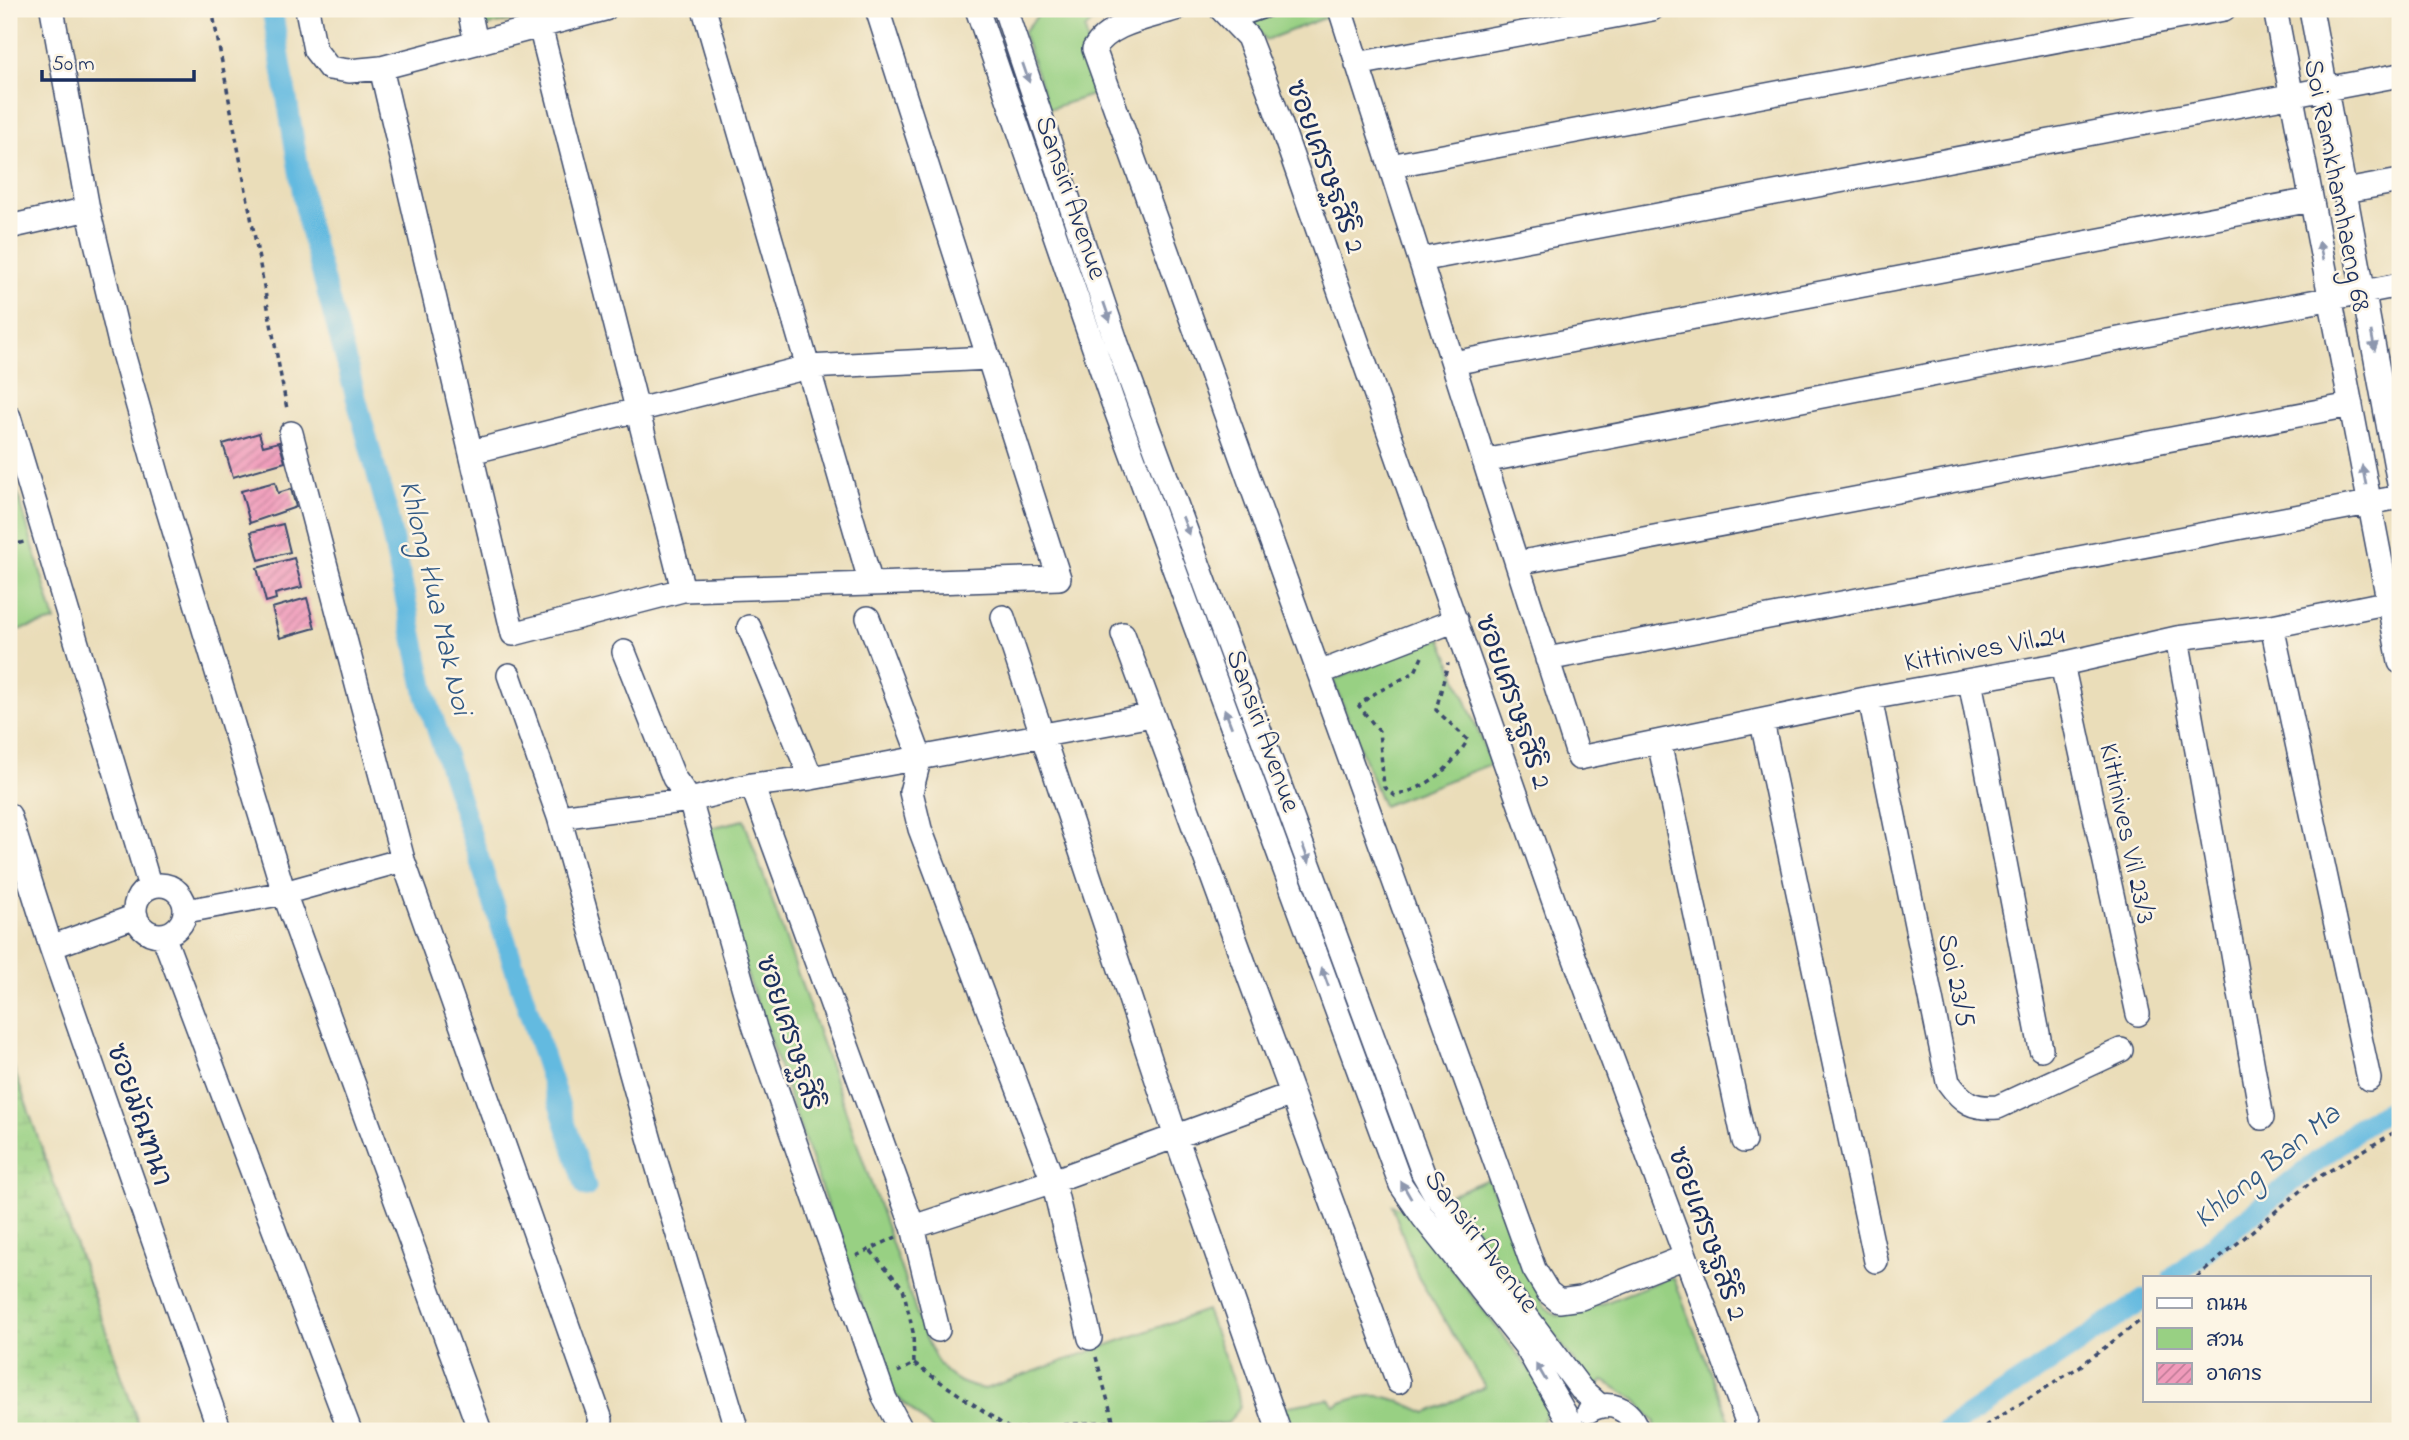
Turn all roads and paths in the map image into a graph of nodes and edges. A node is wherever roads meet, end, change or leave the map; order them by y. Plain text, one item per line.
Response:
1 (52, 9) edge
2 (212, 9) edge
3 (307, 9) edge
4 (470, 9) edge
5 (605, 9) edge
6 (704, 9) edge
7 (877, 9) edge
8 (1004, 9) edge
9 (1175, 9) edge
10 (1274, 9) edge
11 (1340, 9) edge
12 (1652, 9) edge
13 (2224, 9) edge
14 (2274, 9) edge
15 (2311, 9) edge
16 (978, 12) edge
17 (1228, 16) edge
18 (540, 26) junction
19 (477, 43) junction
20 (1357, 64) junction
21 (381, 68) junction
22 (2400, 75) edge
23 (2326, 89) junction
24 (2291, 94) junction
25 (1390, 166) junction
26 (2400, 181) edge
27 (2345, 191) junction
28 (2311, 200) junction
29 (89, 209) junction
30 (1076, 220) junction
31 (9, 227) edge
32 (1051, 228) junction
33 (1420, 260) junction
34 (2400, 285) edge
35 (2364, 292) junction
36 (2330, 300) junction
37 (989, 358) junction
38 (1453, 363) junction
39 (808, 367) junction
40 (2391, 392) edge
41 (1138, 398) junction
42 (1114, 405) junction
43 (2351, 405) junction
44 (286, 409) dead end
45 (638, 411) junction
46 (9, 417) edge
47 (291, 433) dead end
48 (471, 452) junction
49 (1484, 461) junction
50 (2400, 489) edge
51 (2400, 497) edge
52 (2370, 504) junction
53 (1517, 563) junction
54 (9, 566) edge
55 (9, 574) edge
56 (871, 584) junction
57 (683, 590) junction
58 (2395, 601) edge
59 (1003, 617) dead end
60 (868, 618) dead end
61 (1455, 620) junction
62 (2272, 625) junction
63 (750, 627) dead end
64 (1429, 631) junction
65 (1122, 634) dead end
66 (2177, 638) junction
67 (1466, 650) junction
68 (624, 652) dead end
69 (1547, 659) junction
70 (2400, 662) edge
71 (2062, 664) junction
72 (1320, 673) junction
73 (509, 674) dead end
74 (1970, 681) junction
75 (1870, 698) junction
76 (1152, 715) junction
77 (1762, 722) junction
78 (1040, 734) junction
79 (1659, 742) junction
80 (920, 757) junction
81 (1270, 759) junction
82 (1247, 767) junction
83 (811, 778) junction
84 (752, 785) junction
85 (690, 800) junction
86 (9, 815) edge
87 (559, 817) junction
88 (403, 860) junction
89 (150, 887) junction
90 (284, 893) junction
91 (186, 911) junction
92 (136, 916) junction
93 (163, 935) junction
94 (51, 947) junction
95 (2138, 1014) dead end
96 (2041, 1049) dead end
97 (2121, 1050) dead end
98 (2368, 1079) dead end
99 (1292, 1094) junction
100 (1399, 1109) junction
101 (1377, 1116) junction
102 (2262, 1118) dead end
103 (2400, 1129) edge
104 (1175, 1134) junction
105 (1744, 1141) dead end
106 (1053, 1181) junction
107 (913, 1227) junction
108 (871, 1251) junction
109 (1685, 1257) junction
110 (1876, 1261) dead end
111 (837, 1263) junction
112 (1482, 1273) junction
113 (2198, 1276) edge
114 (2143, 1319) edge
115 (938, 1330) dead end
116 (1090, 1338) joint
117 (914, 1364) junction
118 (877, 1376) junction
119 (1398, 1382) dead end
120 (1600, 1406) junction
121 (1746, 1419) dead end
122 (1114, 1420) junction
123 (220, 1431) edge
124 (350, 1431) edge
125 (480, 1431) edge
126 (598, 1431) edge
127 (737, 1431) edge
128 (902, 1431) edge
129 (1116, 1431) edge
130 (1279, 1431) edge
131 (1576, 1431) edge
132 (1637, 1431) edge
133 (1977, 1431) edge

1 - 29 street
2 - 44 path
3 - 21 street
4 - 19 street
5 - 18 street
6 - 39 street
7 - 37 street
8 - 16 street
8 -> 30 street, Sansiri Avenue
9 - 72 street
10 - 17 lane
11 - 20 street
12 - 20 street
13 - 25 street
14 - 24 street, Soi Ramkhamhaeng 68
15 - 23 street, Soi Ramkhamhaeng 68
16 - 32 street, Sansiri Avenue
17 - 61 street, ซอยเศรษฐสิริ 2
18 - 19 street
18 - 45 street
19 - 21 street
20 - 25 street
21 - 48 street
22 - 23 street
23 - 24 street
23 - 27 street, Soi Ramkhamhaeng 68
24 - 28 street, Soi Ramkhamhaeng 68
24 - 33 street
25 - 33 street
26 - 27 street
27 - 35 street, Soi Ramkhamhaeng 68
36 -> 28 street, Soi Ramkhamhaeng 68
28 - 38 street
29 - 31 street
29 - 90 street
30 - 32 street
30 -> 41 street, Sansiri Avenue
32 - 42 street, Sansiri Avenue
33 - 38 street
34 - 35 street
35 - 36 street
35 -> 40 street, Soi Ramkhamhaeng 68
36 - 43 street, Soi Ramkhamhaeng 68
36 - 49 street
37 - 39 street
37 - 56 street
38 - 49 street
39 - 45 street
39 - 56 street
40 - 50 street, Soi Ramkhamhaeng 68
41 - 42 street
41 -> 81 street, Sansiri Avenue
82 -> 42 street, Sansiri Avenue
52 -> 43 street, Soi Ramkhamhaeng 68
43 - 53 street
45 - 48 street
45 - 57 street
46 - 89 street
47 - 88 street
48 - 57 street
49 - 53 street
51 - 52 street
52 - 58 street, Soi Ramkhamhaeng 68
52 - 69 street
53 - 69 street
54 - 55 path
56 - 57 street
58 - 62 street, Kittinives Vil.24
58 - 70 street, Soi Ramkhamhaeng 68
59 - 78 street
60 - 80 street
61 - 64 street
61 - 67 street, ซอยเศรษฐสิริ 2
62 - 66 street, Kittinives Vil.24
62 - 98 street
63 - 83 street
64 - 67 path
64 - 72 street
65 - 76 street
66 - 71 street, Kittinives Vil.24
66 - 102 street
67 - 109 street, ซอยเศรษฐสิริ 2
68 - 85 street, ซอยเศรษฐสิริ
69 - 79 street, Kittinives Vil.24
71 - 74 street, Kittinives Vil.24
71 - 95 street, Kittinives Vil 23/3
72 - 109 street
73 - 87 street
74 - 75 street, Kittinives Vil.24
74 - 96 street
75 - 77 street, Kittinives Vil.24
75 - 97 street, Soi 23/5
76 - 78 street
76 - 99 street
77 - 79 street, Kittinives Vil.24
77 - 110 street
78 - 80 street
78 - 104 street
79 - 105 street
80 - 83 street
80 - 106 street
81 - 82 street
81 -> 100 street, Sansiri Avenue
101 -> 82 street, Sansiri Avenue
83 - 84 street
84 - 85 street
84 - 107 street
85 - 87 street
85 - 111 street, ซอยเศรษฐสิริ
86 - 94 street, ซอยมัณฑนา
87 - 127 street
88 - 90 street
88 - 126 street
89 - 91 street
89 - 92 street
90 - 91 street
90 - 125 street
91 - 93 street
92 - 93 street
92 - 94 street
93 - 124 street
94 - 123 street, ซอยมัณฑนา
99 - 104 street
99 - 119 street
100 - 101 street
100 - 112 street, Sansiri Avenue
112 -> 101 street, Sansiri Avenue
103 - 113 path
104 - 106 street
104 - 130 street
106 - 107 street
106 - 116 street
107 - 108 path
107 - 115 street
108 - 111 path
108 - 117 path
109 - 121 street, ซอยเศรษฐสิริ 2
111 - 118 street, ซอยเศรษฐสิริ
112 - 120 street, Sansiri Avenue
131 -> 112 street, Sansiri Avenue
114 - 133 path
116 - 122 path
117 - 118 path
117 - 122 path
118 - 128 street, ซอยเศรษฐสิริ
120 - 131 street
120 - 132 street
122 - 129 path

